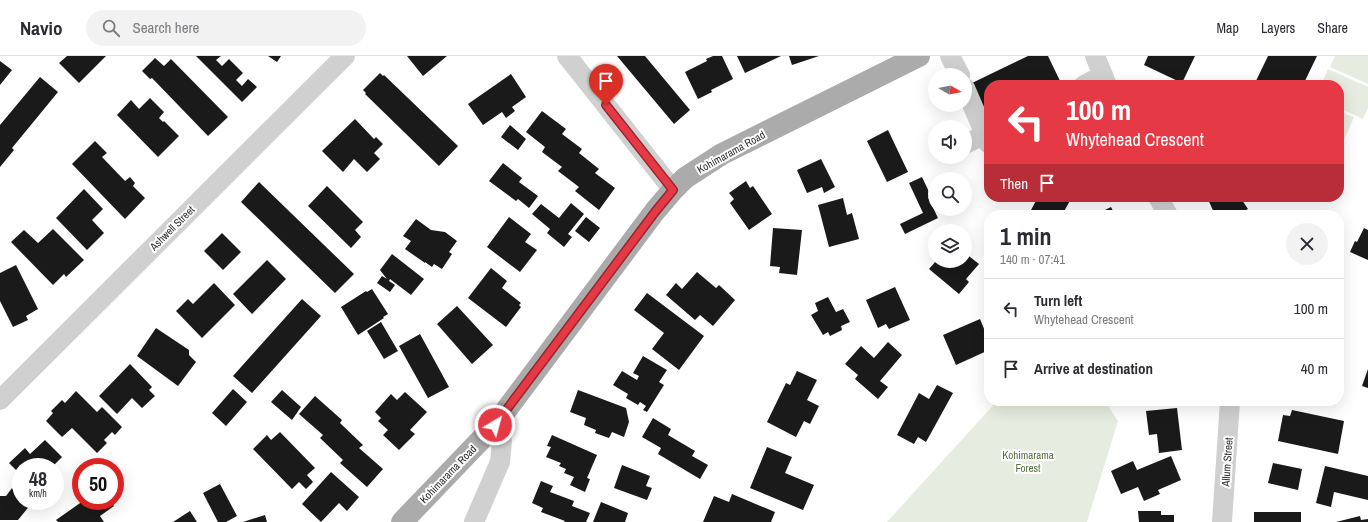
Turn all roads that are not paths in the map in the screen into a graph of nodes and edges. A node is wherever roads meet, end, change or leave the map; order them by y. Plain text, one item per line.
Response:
1 (345, 56) edge
2 (567, 56) edge
3 (919, 56) edge
4 (950, 56) edge
5 (1095, 56) edge
6 (956, 68) edge
7 (1105, 80) edge
8 (972, 103) edge
9 (984, 128) edge
10 (984, 138) edge
11 (972, 142) edge
12 (673, 190) junction
13 (0, 400) edge
14 (1230, 406) edge
15 (495, 425) junction
16 (402, 522) edge
17 (474, 522) edge
18 (1222, 522) edge

1 - 13 street, Ashwell Street
2 - 12 street
3 - 12 main road, Kohimarama Road
4 - 6 street
5 - 7 street
8 - 9 street
10 - 11 street
12 - 15 main road, Kohimarama Road
14 - 18 street, Allum Street
15 - 16 main road, Kohimarama Road
15 - 17 street

